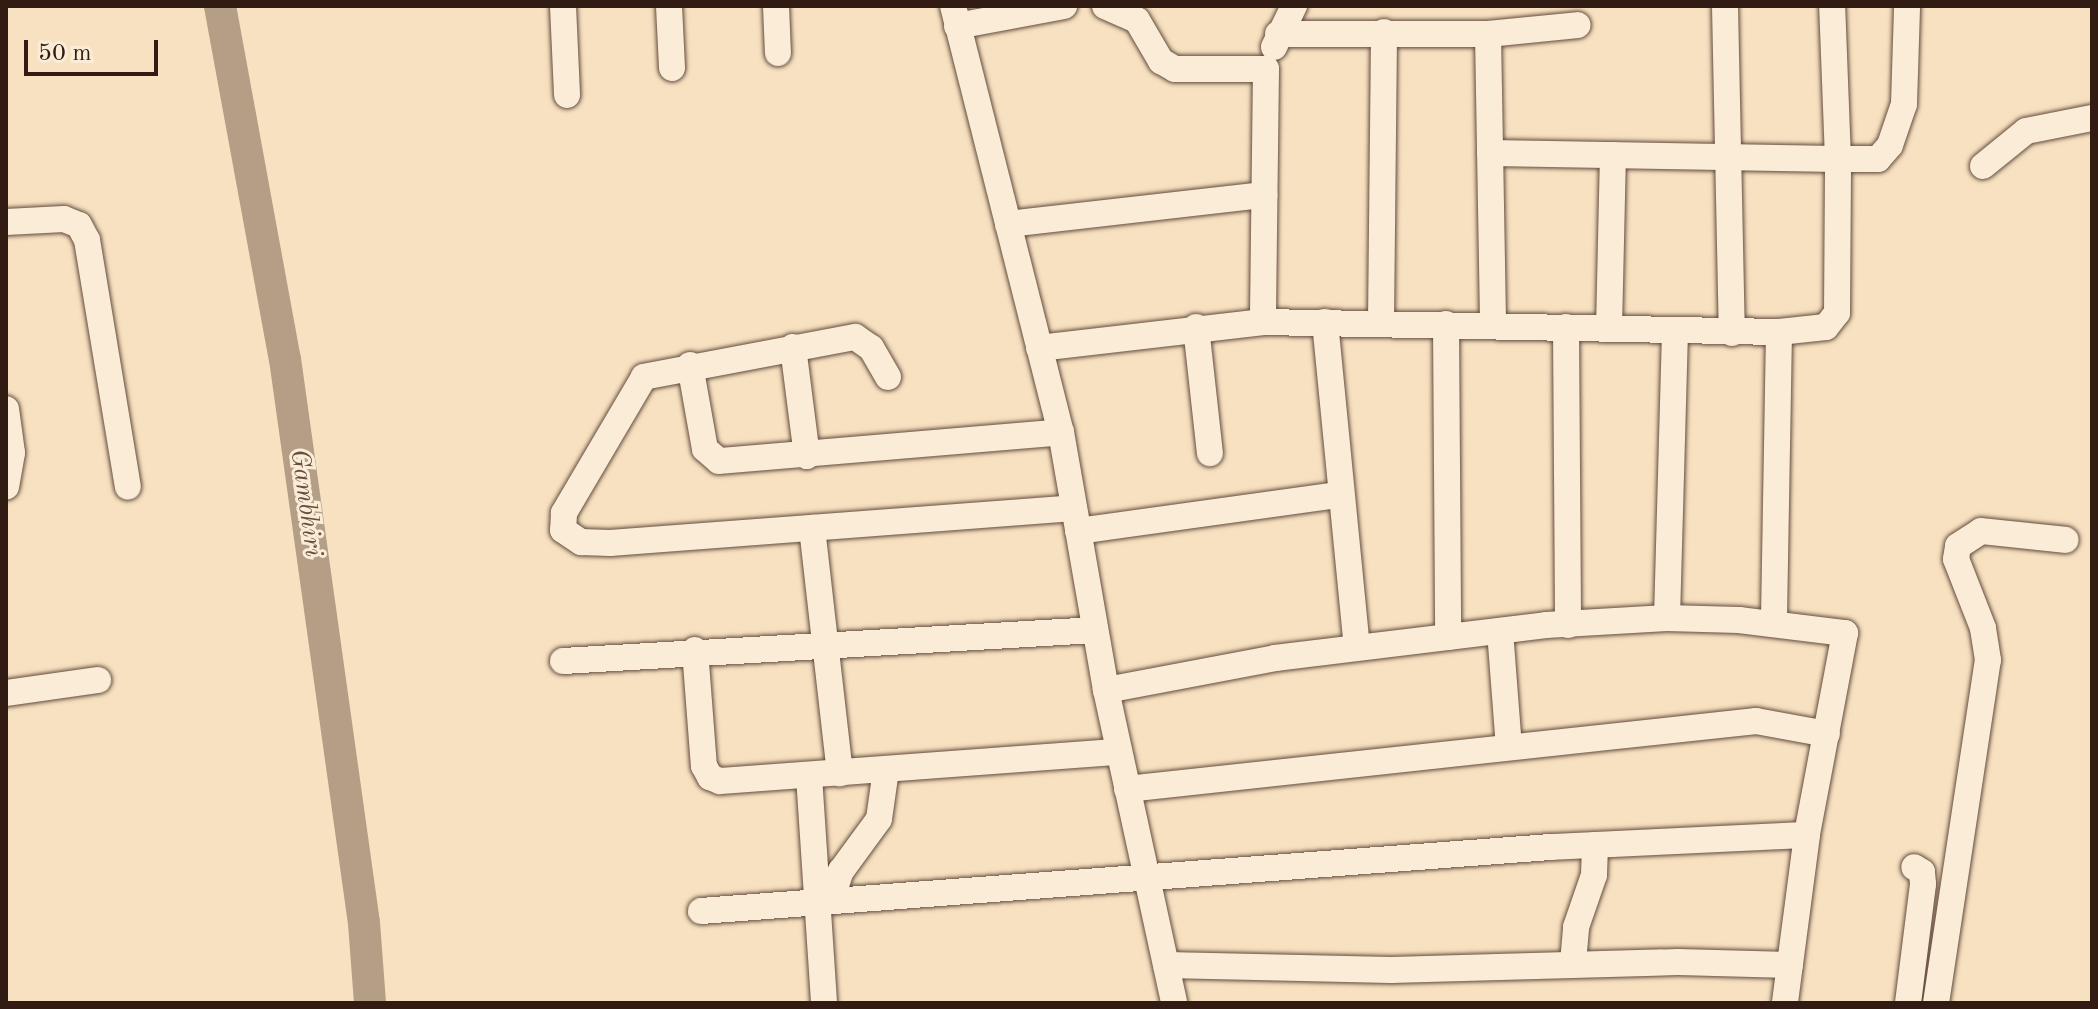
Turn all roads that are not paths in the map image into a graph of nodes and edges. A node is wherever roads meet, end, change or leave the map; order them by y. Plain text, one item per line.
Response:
1 (563, 6) edge
2 (669, 6) edge
3 (776, 6) edge
4 (1064, 6) edge
5 (1105, 6) edge
6 (1294, 6) edge
7 (1725, 6) edge
8 (1832, 6) edge
9 (1907, 6) edge
10 (955, 16) edge
11 (1578, 25) dead end
12 (1384, 32) junction
13 (1278, 34) junction
14 (1488, 34) junction
15 (778, 53) dead end
16 (672, 68) dead end
17 (1266, 69) junction
18 (567, 95) dead end
19 (2092, 118) edge
20 (1490, 153) junction
21 (1613, 155) junction
22 (1730, 157) junction
23 (1838, 159) junction
24 (1983, 166) dead end
25 (1264, 195) junction
26 (6, 222) edge
27 (1008, 224) junction
28 (1263, 322) junction
29 (1325, 322) junction
30 (1381, 322) junction
31 (1446, 324) junction
32 (1493, 325) junction
33 (1196, 327) junction
34 (1566, 327) junction
35 (1609, 329) junction
36 (1675, 331) junction
37 (1779, 332) junction
38 (1732, 333) junction
39 (793, 347) junction
40 (1039, 348) junction
41 (690, 365) junction
42 (888, 377) dead end
43 (6, 409) edge
44 (1061, 432) junction
45 (1210, 453) dead end
46 (807, 456) junction
47 (6, 486) edge
48 (128, 487) dead end
49 (1339, 495) junction
50 (1076, 520) junction
51 (812, 528) junction
52 (2066, 540) dead end
53 (1667, 618) junction
54 (1774, 624) junction
55 (1568, 625) junction
56 (1095, 630) junction
57 (1500, 631) junction
58 (1448, 637) junction
59 (826, 643) junction
60 (1357, 647) junction
61 (695, 650) junction
62 (563, 661) dead end
63 (98, 680) dead end
64 (1106, 690) junction
65 (6, 693) edge
66 (1827, 734) junction
67 (1509, 747) junction
68 (1119, 752) junction
69 (886, 770) junction
70 (840, 773) junction
71 (809, 776) junction
72 (1127, 789) junction
73 (1807, 835) junction
74 (1595, 845) junction
75 (1914, 867) dead end
76 (1146, 875) junction
77 (824, 901) junction
78 (701, 911) dead end
79 (1573, 963) junction
80 (1166, 965) junction
81 (1790, 965) junction
82 (824, 1003) edge
83 (1174, 1003) edge
84 (1785, 1003) edge
85 (1908, 1003) edge
86 (1936, 1003) edge

1 - 18 street
2 - 16 street
3 - 15 street
4 - 10 street
5 - 17 street
6 - 13 street
7 - 22 street
8 - 23 street
9 - 23 street
10 - 27 street
11 - 14 street
12 - 13 street
12 - 14 street
12 - 30 street
13 - 17 street
14 - 20 street
17 - 25 street
19 - 24 street
20 - 21 street
20 - 32 street
21 - 22 street
21 - 35 street
22 - 23 street
22 - 38 street
23 - 37 street
25 - 27 street
25 - 28 street
26 - 48 street
27 - 40 street
28 - 29 street
28 - 33 street
29 - 30 street
29 - 49 street
30 - 31 street
31 - 32 street
31 - 58 street
32 - 34 street
33 - 40 street
33 - 45 street
34 - 35 street
34 - 55 street
35 - 36 street
36 - 38 street
36 - 53 street
37 - 38 street
37 - 54 street
39 - 41 street
39 - 42 street
39 - 46 street
40 - 44 street
41 - 46 street
41 - 51 street
43 - 47 street
44 - 46 street
44 - 50 street
49 - 50 street
49 - 60 street
50 - 51 street
50 - 56 street
51 - 59 street
52 - 86 street
53 - 54 street
53 - 55 street
54 - 66 street
55 - 57 street
56 - 59 street
56 - 64 street
57 - 58 street
57 - 67 street
58 - 60 street
59 - 61 street
59 - 70 street
60 - 64 street
61 - 62 street
61 - 71 street
63 - 65 street
64 - 68 street
66 - 67 street
66 - 73 street
67 - 72 street
68 - 69 street
68 - 72 street
69 - 70 street
69 - 77 street
70 - 71 street
71 - 77 street
72 - 76 street
73 - 74 street
73 - 81 street
74 - 76 street
74 - 79 street
75 - 85 street
76 - 77 street
76 - 80 street
77 - 78 street
77 - 82 street
79 - 80 street
79 - 81 street
80 - 83 street
81 - 84 street

